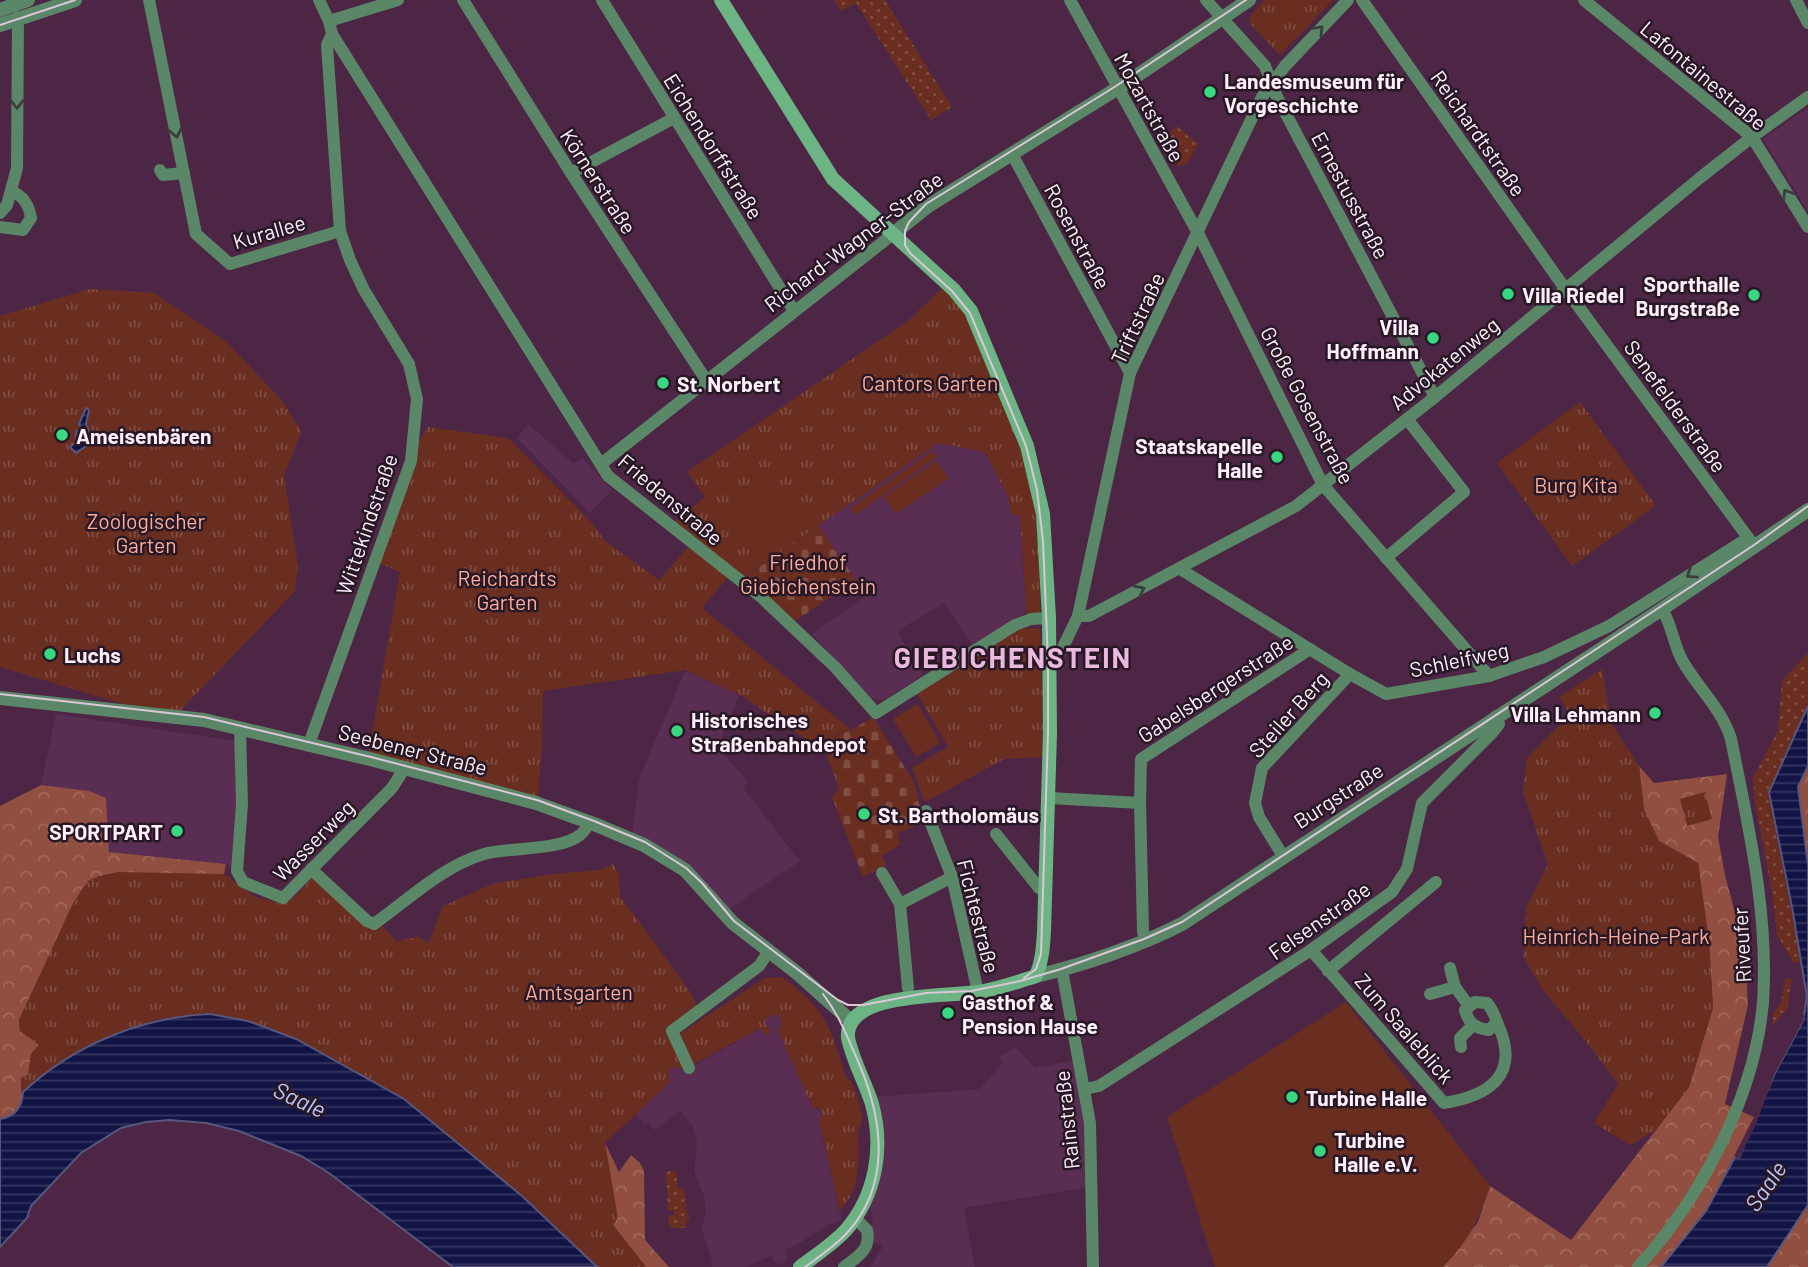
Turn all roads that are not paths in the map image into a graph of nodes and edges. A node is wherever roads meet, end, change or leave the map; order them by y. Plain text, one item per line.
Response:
1 (27, 0) edge
2 (75, 0) edge
3 (149, 0) edge
4 (319, 0) edge
5 (398, 0) edge
6 (463, 0) edge
7 (601, 0) edge
8 (721, 0) edge
9 (1070, 0) edge
10 (1206, 0) edge
11 (1249, 0) edge
12 (1348, 0) edge
13 (1362, 0) edge
14 (1584, 0) edge
15 (1797, 0) edge
16 (0, 10) edge
17 (18, 18) junction
18 (1223, 19) junction
19 (1808, 23) edge
20 (0, 24) edge
21 (330, 27) junction
22 (1272, 82) junction
23 (1117, 88) junction
24 (1808, 97) edge
25 (674, 118) junction
26 (1752, 136) junction
27 (1012, 154) junction
28 (160, 170) dead end
29 (184, 173) junction
30 (571, 173) junction
31 (11, 191) junction
32 (0, 213) edge
33 (0, 227) edge
34 (1808, 227) edge
35 (340, 231) junction
36 (1199, 233) junction
37 (893, 234) junction
38 (1565, 289) junction
39 (794, 311) junction
40 (1130, 373) junction
41 (706, 380) junction
42 (1435, 397) junction
43 (1407, 419) junction
44 (601, 464) junction
45 (1324, 485) junction
46 (1808, 510) edge
47 (1752, 542) junction
48 (1386, 558) junction
49 (1180, 569) junction
50 (1662, 609) junction
51 (1078, 616) junction
52 (1049, 618) junction
53 (1310, 649) junction
54 (1050, 660) junction
55 (1350, 674) junction
56 (1489, 676) junction
57 (0, 698) edge
58 (1496, 716) junction
59 (240, 728) junction
60 (309, 744) junction
61 (404, 768) junction
62 (1049, 798) junction
63 (1140, 803) junction
64 (926, 811) dead end
65 (590, 822) junction
66 (996, 834) dead end
67 (1283, 856) junction
68 (311, 869) junction
69 (883, 873) dead end
70 (952, 877) junction
71 (1436, 882) dead end
72 (1045, 890) junction
73 (900, 904) junction
74 (1145, 941) junction
75 (1311, 950) junction
76 (769, 951) junction
77 (1450, 968) dead end
78 (1062, 971) junction
79 (1328, 971) junction
80 (1036, 976) junction
81 (1455, 987) junction
82 (908, 988) dead end
83 (978, 992) junction
84 (1430, 994) dead end
85 (1469, 1006) junction
86 (851, 1021) junction
87 (1497, 1023) junction
88 (1473, 1025) junction
89 (1461, 1047) dead end
90 (689, 1068) dead end
91 (1085, 1089) junction
92 (855, 1218) junction
93 (800, 1267) edge
94 (844, 1267) edge
95 (1093, 1267) edge
96 (1638, 1267) edge

1 - 16 street
2 - 17 street
3 -> 29 street, Kurallee
4 - 21 street, Friedenstraße
5 - 21 street
6 - 30 street, Körnerstraße
7 - 25 street, Eichendorffstraße
8 - 37 main road
9 - 23 street, Mozartstraße
10 - 18 street, Ernestusstraße
11 - 18 street, Richard-Wagner-Straße
22 -> 12 street, Triftstraße
13 - 38 street, Reichardtstraße
14 - 26 street, Lafontainestraße
15 - 19 street
17 - 20 street
17 -> 31 street
18 - 22 street, Ernestusstraße
18 - 23 street, Richard-Wagner-Straße
21 - 35 street, Wittekindstraße
21 - 44 street, Friedenstraße
22 - 36 street, Triftstraße
22 - 42 street, Ernestusstraße
23 - 27 street, Richard-Wagner-Straße
23 - 36 street, Mozartstraße
24 - 26 street, Advokatenweg
25 - 30 street
25 - 39 street, Eichendorffstraße
34 -> 26 street, Lafontainestraße
26 - 38 street, Advokatenweg
27 - 37 street, Richard-Wagner-Straße
27 - 40 street, Rosenstraße
28 - 29 street
29 - 35 street, Kurallee
30 - 41 street, Körnerstraße
31 - 32 street
31 - 33 street
35 - 60 street, Wittekindstraße
36 - 40 street, Triftstraße
36 - 45 street, Große Gosenstraße
37 - 39 street, Richard-Wagner-Straße
37 - 52 main road
38 - 42 street, Advokatenweg
38 - 47 street, Senefelderstraße
39 - 41 street, Richard-Wagner-Straße
40 - 51 street, Triftstraße
41 - 44 street, Richard-Wagner-Straße
42 - 43 street, Advokatenweg
43 - 45 street, Advokatenweg
43 - 48 street
44 - 52 street, Friedenstraße
45 - 48 street, Große Gosenstraße
45 - 49 street, Advokatenweg
46 - 47 street, Burgstraße
47 - 50 street, Burgstraße
47 -> 56 street, Schleifweg
48 - 56 street, Große Gosenstraße
51 -> 49 street, Advokatenweg
49 - 53 street, Schleifweg
50 - 58 street, Burgstraße
50 - 96 street, Riveufer
51 - 54 street, Triftstraße
52 - 54 main road
53 - 55 street, Schleifweg
53 - 63 street, Gabelsbergerstraße
54 - 62 main road
55 - 56 street, Schleifweg
55 - 67 street, Steiler Berg
57 - 59 street, Seebener Straße
58 - 67 street, Burgstraße
58 - 75 street, Felsenstraße
59 - 60 street, Seebener Straße
59 - 68 street, Wasserweg
60 - 61 street, Seebener Straße
61 - 65 street, Seebener Straße
61 - 68 street, Wasserweg
62 - 63 street
62 - 72 main road
63 - 74 street, Gabelsbergerstraße
64 - 70 street, Fichtestraße
65 - 68 street
65 - 76 street, Seebener Straße
66 - 72 street
67 - 74 street, Burgstraße
69 - 73 street
70 - 73 street
70 - 83 street, Fichtestraße
71 - 79 street, Felsenstraße
72 - 80 main road
73 - 82 street
74 - 78 street, Burgstraße
75 - 79 street, Zum Saaleblick
75 - 91 street, Felsenstraße
76 - 86 street, Seebener Straße
76 - 90 street
77 - 81 street
78 - 80 street, Burgstraße
78 - 91 street, Rainstraße
79 - 87 street, Zum Saaleblick
80 - 83 main road, Burgstraße
81 - 84 street, Zum Saaleblick
81 - 85 street
83 - 86 main road, Burgstraße
85 - 87 street
85 - 88 street
86 - 92 main road
87 - 88 street
88 - 89 street, Zum Saaleblick
91 - 95 street, Rainstraße
92 - 93 main road
92 - 94 street

